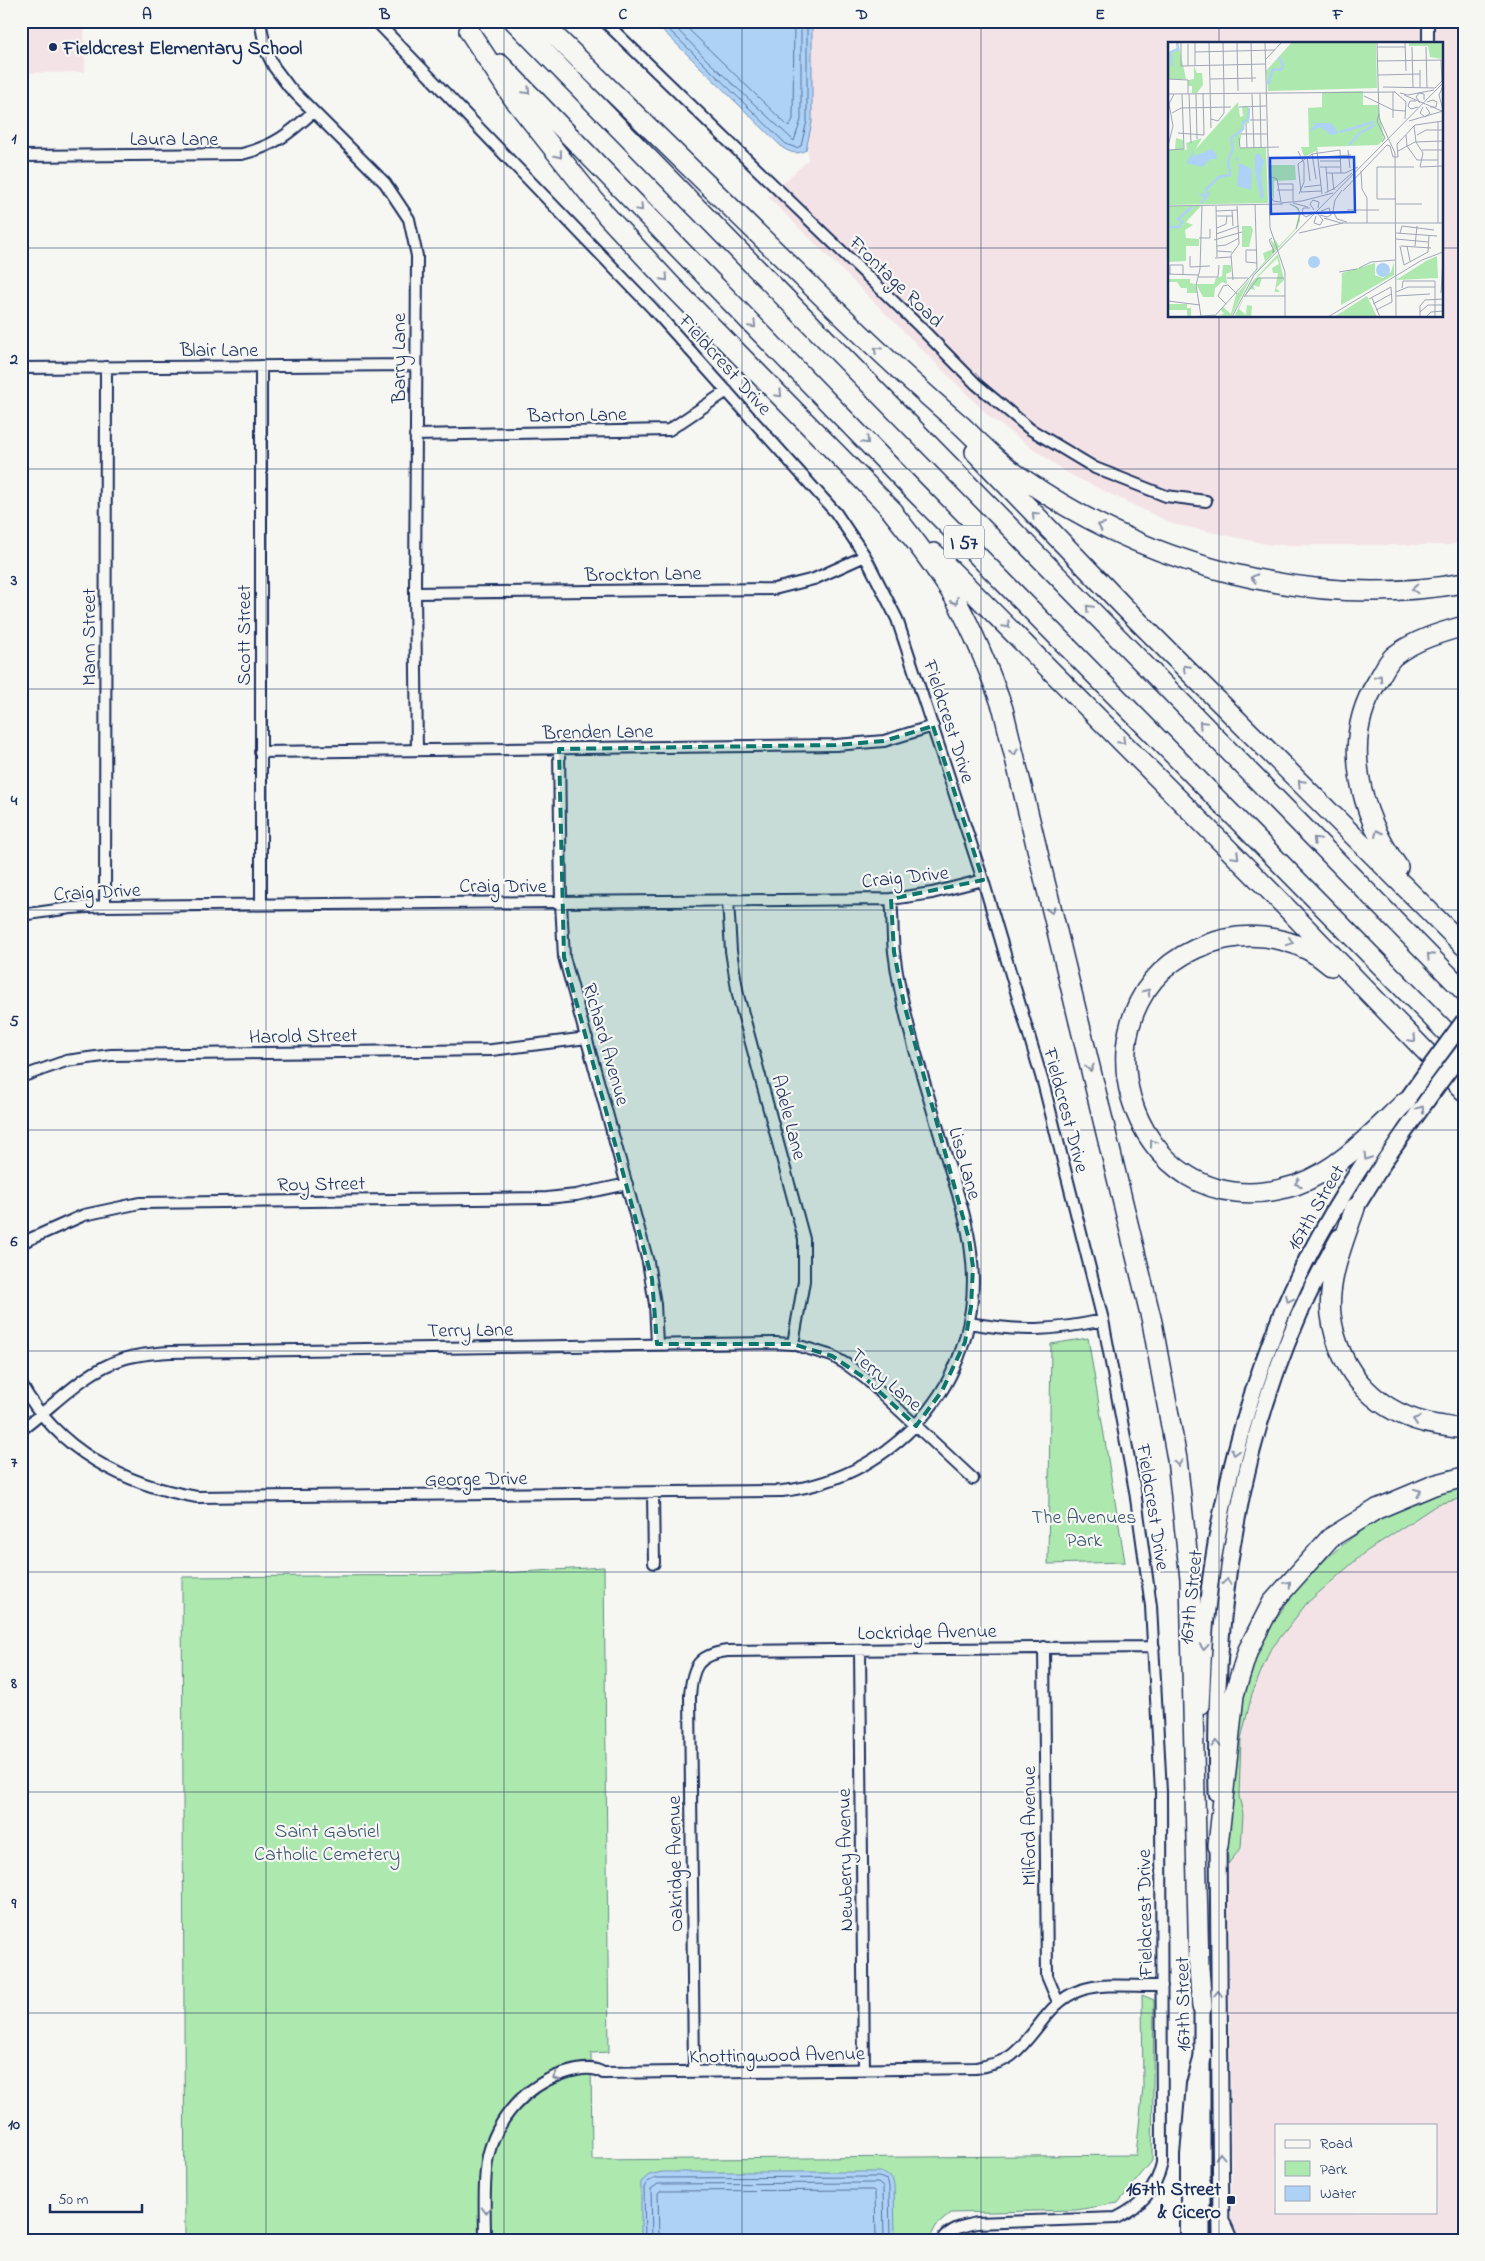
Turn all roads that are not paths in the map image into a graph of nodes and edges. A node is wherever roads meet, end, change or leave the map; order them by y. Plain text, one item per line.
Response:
1 (260, 21) edge
2 (376, 21) edge
3 (514, 21) edge
4 (540, 21) edge
5 (604, 21) edge
6 (1428, 21) edge
7 (464, 26) edge
8 (1428, 42) edge
9 (313, 112) junction
10 (21, 156) edge
11 (416, 365) junction
12 (261, 366) junction
13 (106, 367) junction
14 (21, 368) edge
15 (899, 371) junction
16 (727, 391) junction
17 (415, 435) junction
18 (1206, 501) dead end
19 (886, 504) junction
20 (865, 556) junction
21 (1464, 583) edge
22 (415, 593) junction
23 (1464, 626) edge
24 (933, 726) junction
25 (559, 749) junction
26 (417, 750) junction
27 (260, 752) junction
28 (983, 880) junction
29 (891, 899) junction
30 (728, 900) junction
31 (561, 902) junction
32 (1423, 903) junction
33 (261, 904) junction
34 (105, 906) junction
35 (21, 916) edge
36 (1464, 946) edge
37 (1464, 991) edge
38 (1379, 1004) junction
39 (1464, 1021) edge
40 (587, 1038) junction
41 (1464, 1050) edge
42 (21, 1077) edge
43 (1464, 1092) edge
44 (1406, 1101) junction
45 (627, 1184) junction
46 (1355, 1208) junction
47 (21, 1243) edge
48 (1103, 1320) junction
49 (969, 1323) junction
50 (657, 1344) junction
51 (793, 1344) junction
52 (21, 1384) edge
53 (43, 1414) junction
54 (916, 1426) junction
55 (1464, 1428) edge
56 (21, 1430) edge
57 (1464, 1477) edge
58 (973, 1479) dead end
59 (652, 1494) junction
60 (654, 1563) dead end
61 (1044, 1647) junction
62 (1154, 1647) junction
63 (860, 1650) junction
64 (702, 1659) joint
65 (1218, 1846) junction
66 (1162, 1986) junction
67 (1058, 2002) junction
68 (1202, 2007) junction
69 (1203, 2056) junction
70 (864, 2070) junction
71 (694, 2072) junction
72 (1222, 2232) edge
73 (484, 2240) edge
74 (942, 2240) edge
75 (1189, 2240) edge
76 (1202, 2240) edge
77 (1229, 2240) edge

1 - 9 street, Barry Lane
2 - 16 street, Fieldcrest Drive
37 -> 3 highway, I 57
15 -> 4 highway
5 - 18 street, Frontage Road
6 - 8 street
7 -> 19 highway
7 -> 41 highway, I 57
9 - 10 street, Laura Lane
9 - 11 street, Barry Lane
11 - 12 street, Blair Lane
11 - 17 street, Barry Lane
12 - 13 street, Blair Lane
12 - 27 street, Scott Street
13 - 14 street, Blair Lane
13 - 34 street, Mann Street
21 -> 15 highway
32 -> 15 highway
16 - 17 street, Barton Lane
16 - 20 street, Fieldcrest Drive
17 - 22 street, Barry Lane
19 -> 38 highway
19 -> 68 highway
20 - 22 street, Brockton Lane
20 - 24 street, Fieldcrest Drive
22 - 26 street, Barry Lane
32 -> 23 highway
24 - 25 street, Brenden Lane
24 - 28 street, Fieldcrest Drive
25 - 26 street, Brenden Lane
25 - 31 street, Richard Avenue
26 - 27 street, Brenden Lane
27 - 33 street, Scott Street
28 - 29 street, Craig Drive
28 - 48 street, Fieldcrest Drive
29 - 30 street, Craig Drive
29 - 49 street, Lisa Lane
30 - 31 street, Craig Drive
30 - 51 street, Adele Lane
31 - 33 street, Craig Drive
31 - 40 street, Richard Avenue
32 - 36 highway
33 - 34 street, Craig Drive
34 - 35 street, Craig Drive
38 -> 43 highway
44 -> 38 highway
39 - 44 main road, 167th Street, bridge
40 - 42 street, Harold Street
40 - 45 street, Richard Avenue
46 -> 41 main road, 167th Street, bridge
44 -> 68 main road, 167th Street
45 - 47 street, Roy Street
45 - 50 street, Richard Avenue
55 -> 46 highway
65 -> 46 main road, 167th Street
48 - 49 street
48 - 62 street, Fieldcrest Drive
49 - 54 street, Lisa Lane
50 - 51 street, Terry Lane
50 - 53 street, Terry Lane
51 - 54 street, Terry Lane
52 - 53 street, George Drive
53 - 56 street, Terry Lane
53 - 59 street, George Drive
54 - 58 street, Terry Lane
54 - 59 street, George Drive
65 -> 57 highway
59 - 60 street
61 - 62 street, Lockridge Avenue
61 - 63 street, Lockridge Avenue
61 - 67 street, Milford Avenue
62 - 66 street, Fieldcrest Drive
63 - 64 street, Lockridge Avenue
63 - 70 street, Newberry Avenue
64 - 71 street, Oakridge Avenue
72 -> 65 main road, 167th Street
66 - 67 street, Knottingwood Avenue
66 - 74 street, Fieldcrest Drive
67 - 70 street, Knottingwood Avenue
68 - 69 main road, 167th Street
69 - 75 main road
69 - 76 main road, 167th Street
70 - 71 street, Knottingwood Avenue
71 -> 73 street, Knottingwood Avenue
72 - 77 main road

